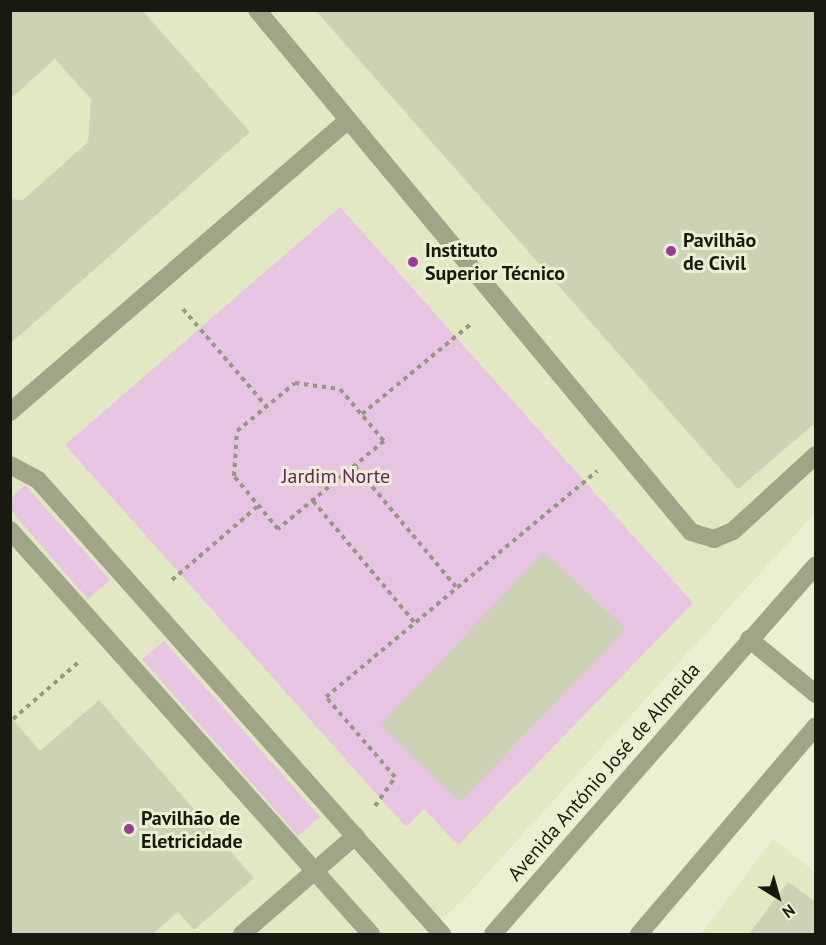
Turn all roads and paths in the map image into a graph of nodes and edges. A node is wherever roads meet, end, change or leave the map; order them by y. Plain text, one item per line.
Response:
1 (257, 10) edge
2 (348, 120) junction
3 (161, 283) junction
4 (498, 301) junction
5 (266, 406) junction
6 (10, 412) edge
7 (362, 414) junction
8 (623, 449) junction
9 (816, 455) edge
10 (10, 465) edge
11 (355, 466) junction
12 (313, 501) junction
13 (10, 530) edge
14 (816, 565) edge
15 (456, 587) junction
16 (414, 622) junction
17 (749, 639) junction
18 (816, 694) edge
19 (816, 726) edge
20 (355, 836) junction
21 (315, 872) junction
22 (242, 934) edge
23 (371, 934) edge
24 (442, 934) edge
25 (493, 934) edge
26 (639, 934) edge

1 - 2 street
2 - 3 street
2 - 4 street
3 - 5 path
3 - 6 street
4 - 7 path
4 - 8 street
5 - 7 path
5 - 12 path
7 - 11 path
8 - 9 street
8 - 15 path
10 - 20 street
11 - 12 path
11 - 15 path
12 - 16 path
13 - 21 street
14 - 17 street, Avenida António José de Almeida
15 - 16 path
16 - 20 path
17 - 18 street
17 - 25 street, Avenida António José de Almeida
19 - 26 street
20 - 21 street
20 - 24 street
21 - 22 street
21 - 23 street

